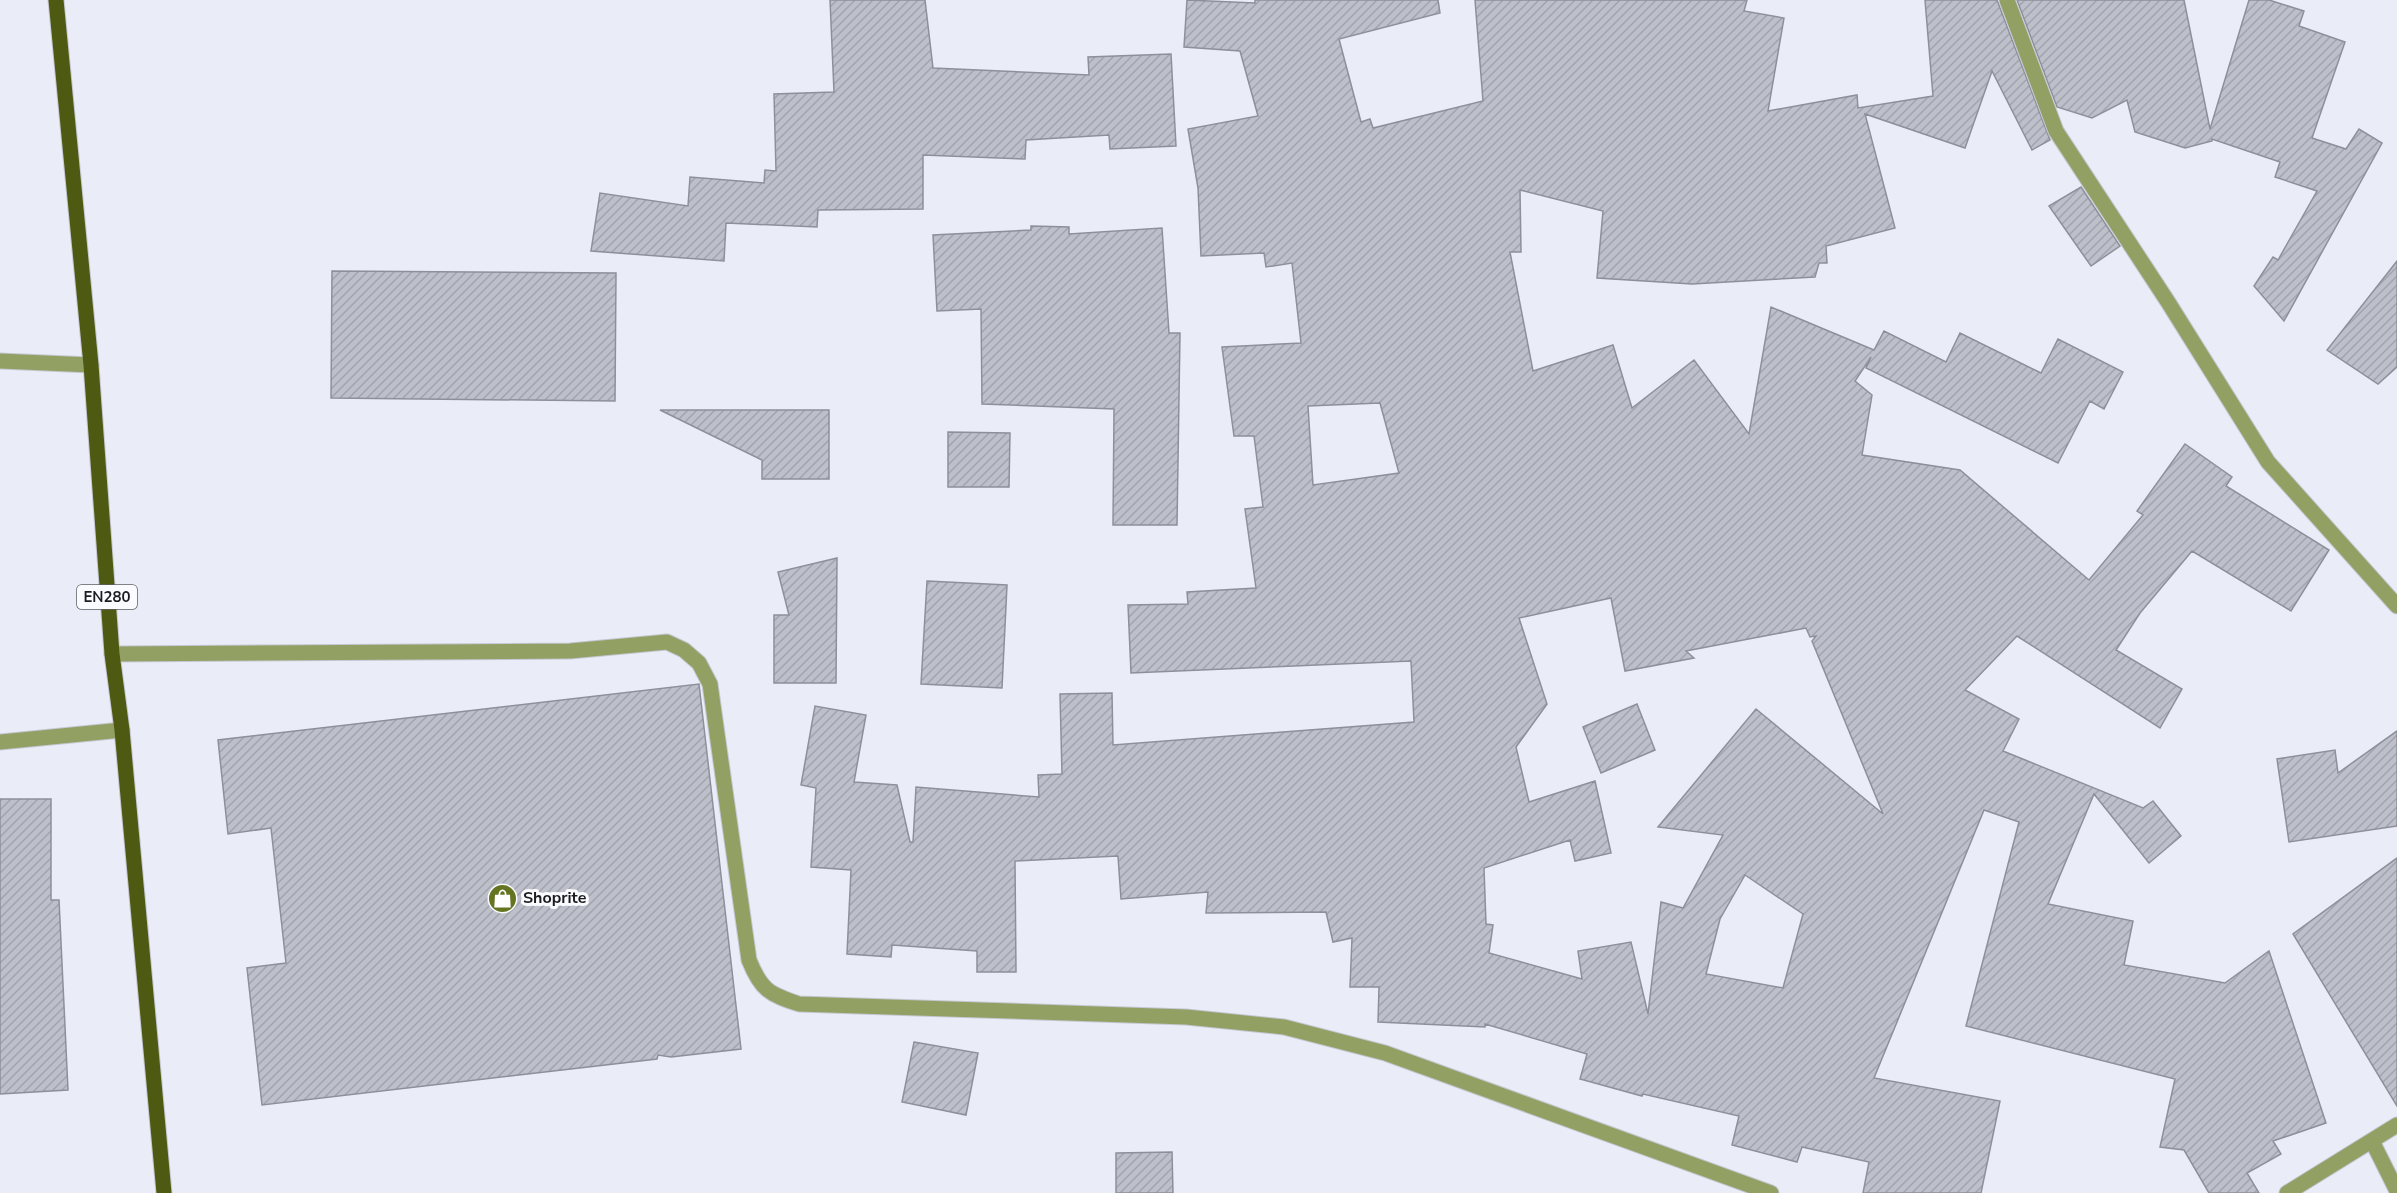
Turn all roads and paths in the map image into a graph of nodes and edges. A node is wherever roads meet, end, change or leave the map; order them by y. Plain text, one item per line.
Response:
1 (56, 0) edge
2 (2007, 0) edge
3 (0, 362) edge
4 (91, 365) junction
5 (2397, 606) edge
6 (111, 654) junction
7 (122, 730) junction
8 (0, 742) edge
9 (2397, 1125) edge
10 (2372, 1141) junction
11 (2397, 1191) edge
12 (164, 1193) edge
13 (1771, 1193) edge
14 (2287, 1193) edge

1 - 4 main road, EN280
2 - 5 street
3 - 4 street
4 - 6 main road, EN280
6 - 7 main road, EN280
6 - 13 street
7 - 8 street
7 - 12 main road, EN280
9 - 10 street
10 - 11 street
10 - 14 street

